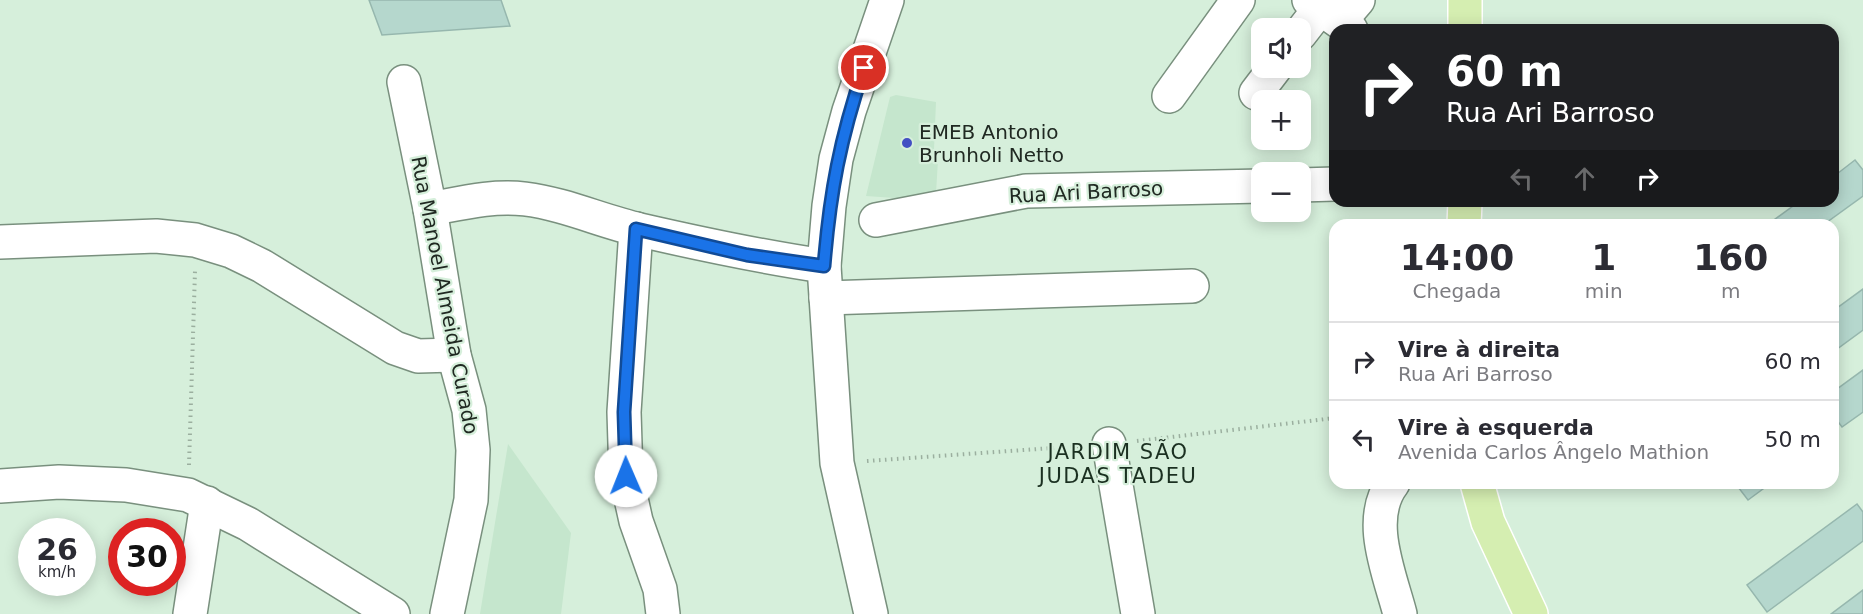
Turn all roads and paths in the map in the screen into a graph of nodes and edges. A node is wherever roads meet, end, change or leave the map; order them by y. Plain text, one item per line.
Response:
1 (887, 0) edge
2 (1239, 0) edge
3 (1465, 0) edge
4 (1336, 12) edge
5 (1465, 24) edge
6 (1311, 27) edge
7 (404, 82) dead end
8 (1169, 96) dead end
9 (1329, 184) edge
10 (1311, 185) edge
11 (1251, 186) edge
12 (430, 210) junction
13 (876, 220) dead end
14 (636, 229) junction
15 (195, 240) junction
16 (0, 242) edge
17 (824, 266) junction
18 (1192, 286) dead end
19 (826, 298) junction
20 (454, 355) junction
21 (1109, 444) dead end
22 (0, 486) edge
23 (1388, 489) edge
24 (1479, 489) edge
25 (197, 499) junction
26 (190, 614) edge
27 (393, 614) edge
28 (447, 614) edge
29 (663, 614) edge
30 (871, 614) edge
31 (1138, 614) edge
32 (1400, 614) edge
33 (1532, 614) edge

1 - 17 street
2 - 8 street
3 - 5 main road
4 - 6 street
7 - 12 street, Rua Manoel Almeida Curado
9 - 10 street
11 - 13 street, Rua Ari Barroso
12 - 14 street
12 - 20 street, Rua Manoel Almeida Curado
14 - 17 street
14 - 29 street
15 - 16 street
15 - 20 street
15 - 25 path
17 - 19 street
18 - 19 street
19 - 30 street
20 - 28 street, Rua Manoel Almeida Curado
21 - 31 street
22 - 25 street
23 - 32 street
24 - 33 main road
25 - 26 street
25 - 27 street

